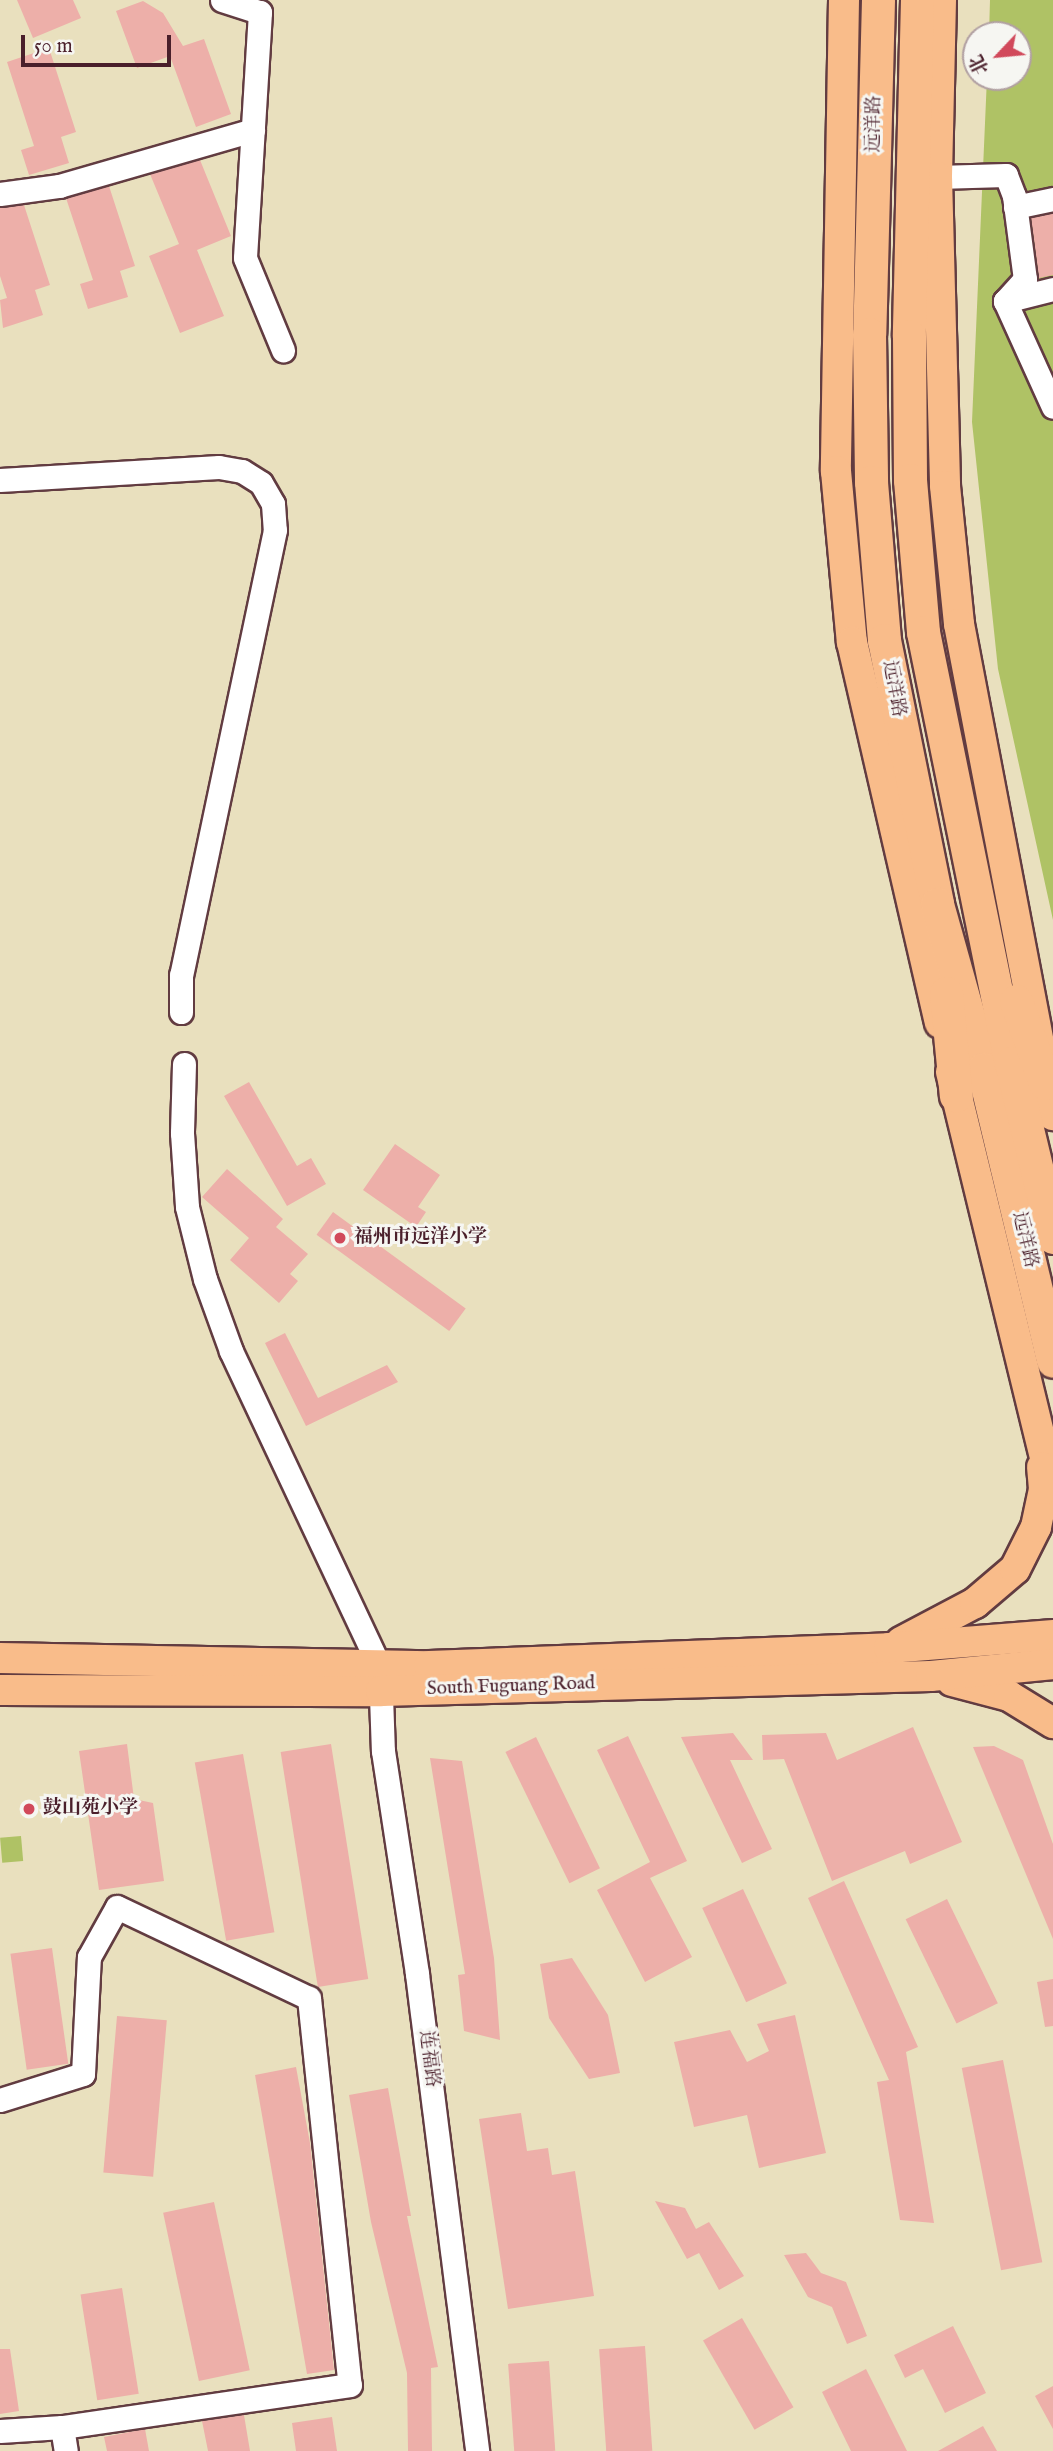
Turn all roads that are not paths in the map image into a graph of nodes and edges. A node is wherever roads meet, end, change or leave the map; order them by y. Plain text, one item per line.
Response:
1 (222, 0) edge
2 (844, 0) edge
3 (878, 0) edge
4 (917, 0) edge
5 (941, 0) edge
6 (253, 130) junction
7 (937, 177) junction
8 (0, 194) edge
9 (1053, 199) edge
10 (1015, 207) junction
11 (1053, 289) edge
12 (1005, 301) junction
13 (283, 349) dead end
14 (1053, 407) edge
15 (0, 480) edge
16 (976, 893) junction
17 (937, 904) junction
18 (181, 1013) dead end
19 (184, 1064) dead end
20 (1045, 1083) junction
21 (956, 1096) junction
22 (1053, 1115) edge
23 (1053, 1237) edge
24 (1053, 1361) edge
25 (1041, 1449) junction
26 (1053, 1489) edge
27 (1053, 1635) edge
28 (889, 1648) junction
29 (0, 1658) edge
30 (1053, 1664) edge
31 (931, 1676) junction
32 (381, 1679) junction
33 (0, 1690) edge
34 (1053, 1723) edge
35 (0, 2100) edge
36 (62, 2427) junction
37 (0, 2431) edge
38 (66, 2451) edge
39 (477, 2451) edge

1 - 6 street
2 - 21 main road
3 - 17 highway, 远洋路
4 - 16 highway, 远洋路
5 - 7 main road
6 - 8 street
6 - 13 street
7 - 10 street
7 - 20 main road
9 - 10 street
10 - 12 street
11 - 12 street
12 - 14 street
15 - 18 street
16 - 20 highway
16 - 23 highway, 远洋路
17 - 21 highway
17 - 24 highway, 远洋路
19 - 32 street
20 - 22 main road
21 - 25 main road
25 - 26 main road
25 - 28 main road
27 - 28 main road, South Fuguang Road
28 - 32 main road, South Fuguang Road
29 - 32 main road, South Fuguang Road
30 - 31 main road, South Fuguang Road
31 - 32 main road, South Fuguang Road
31 - 34 main road
32 - 33 main road, South Fuguang Road
32 - 39 street, 连福路
35 - 36 street
36 - 37 street
36 - 38 street

